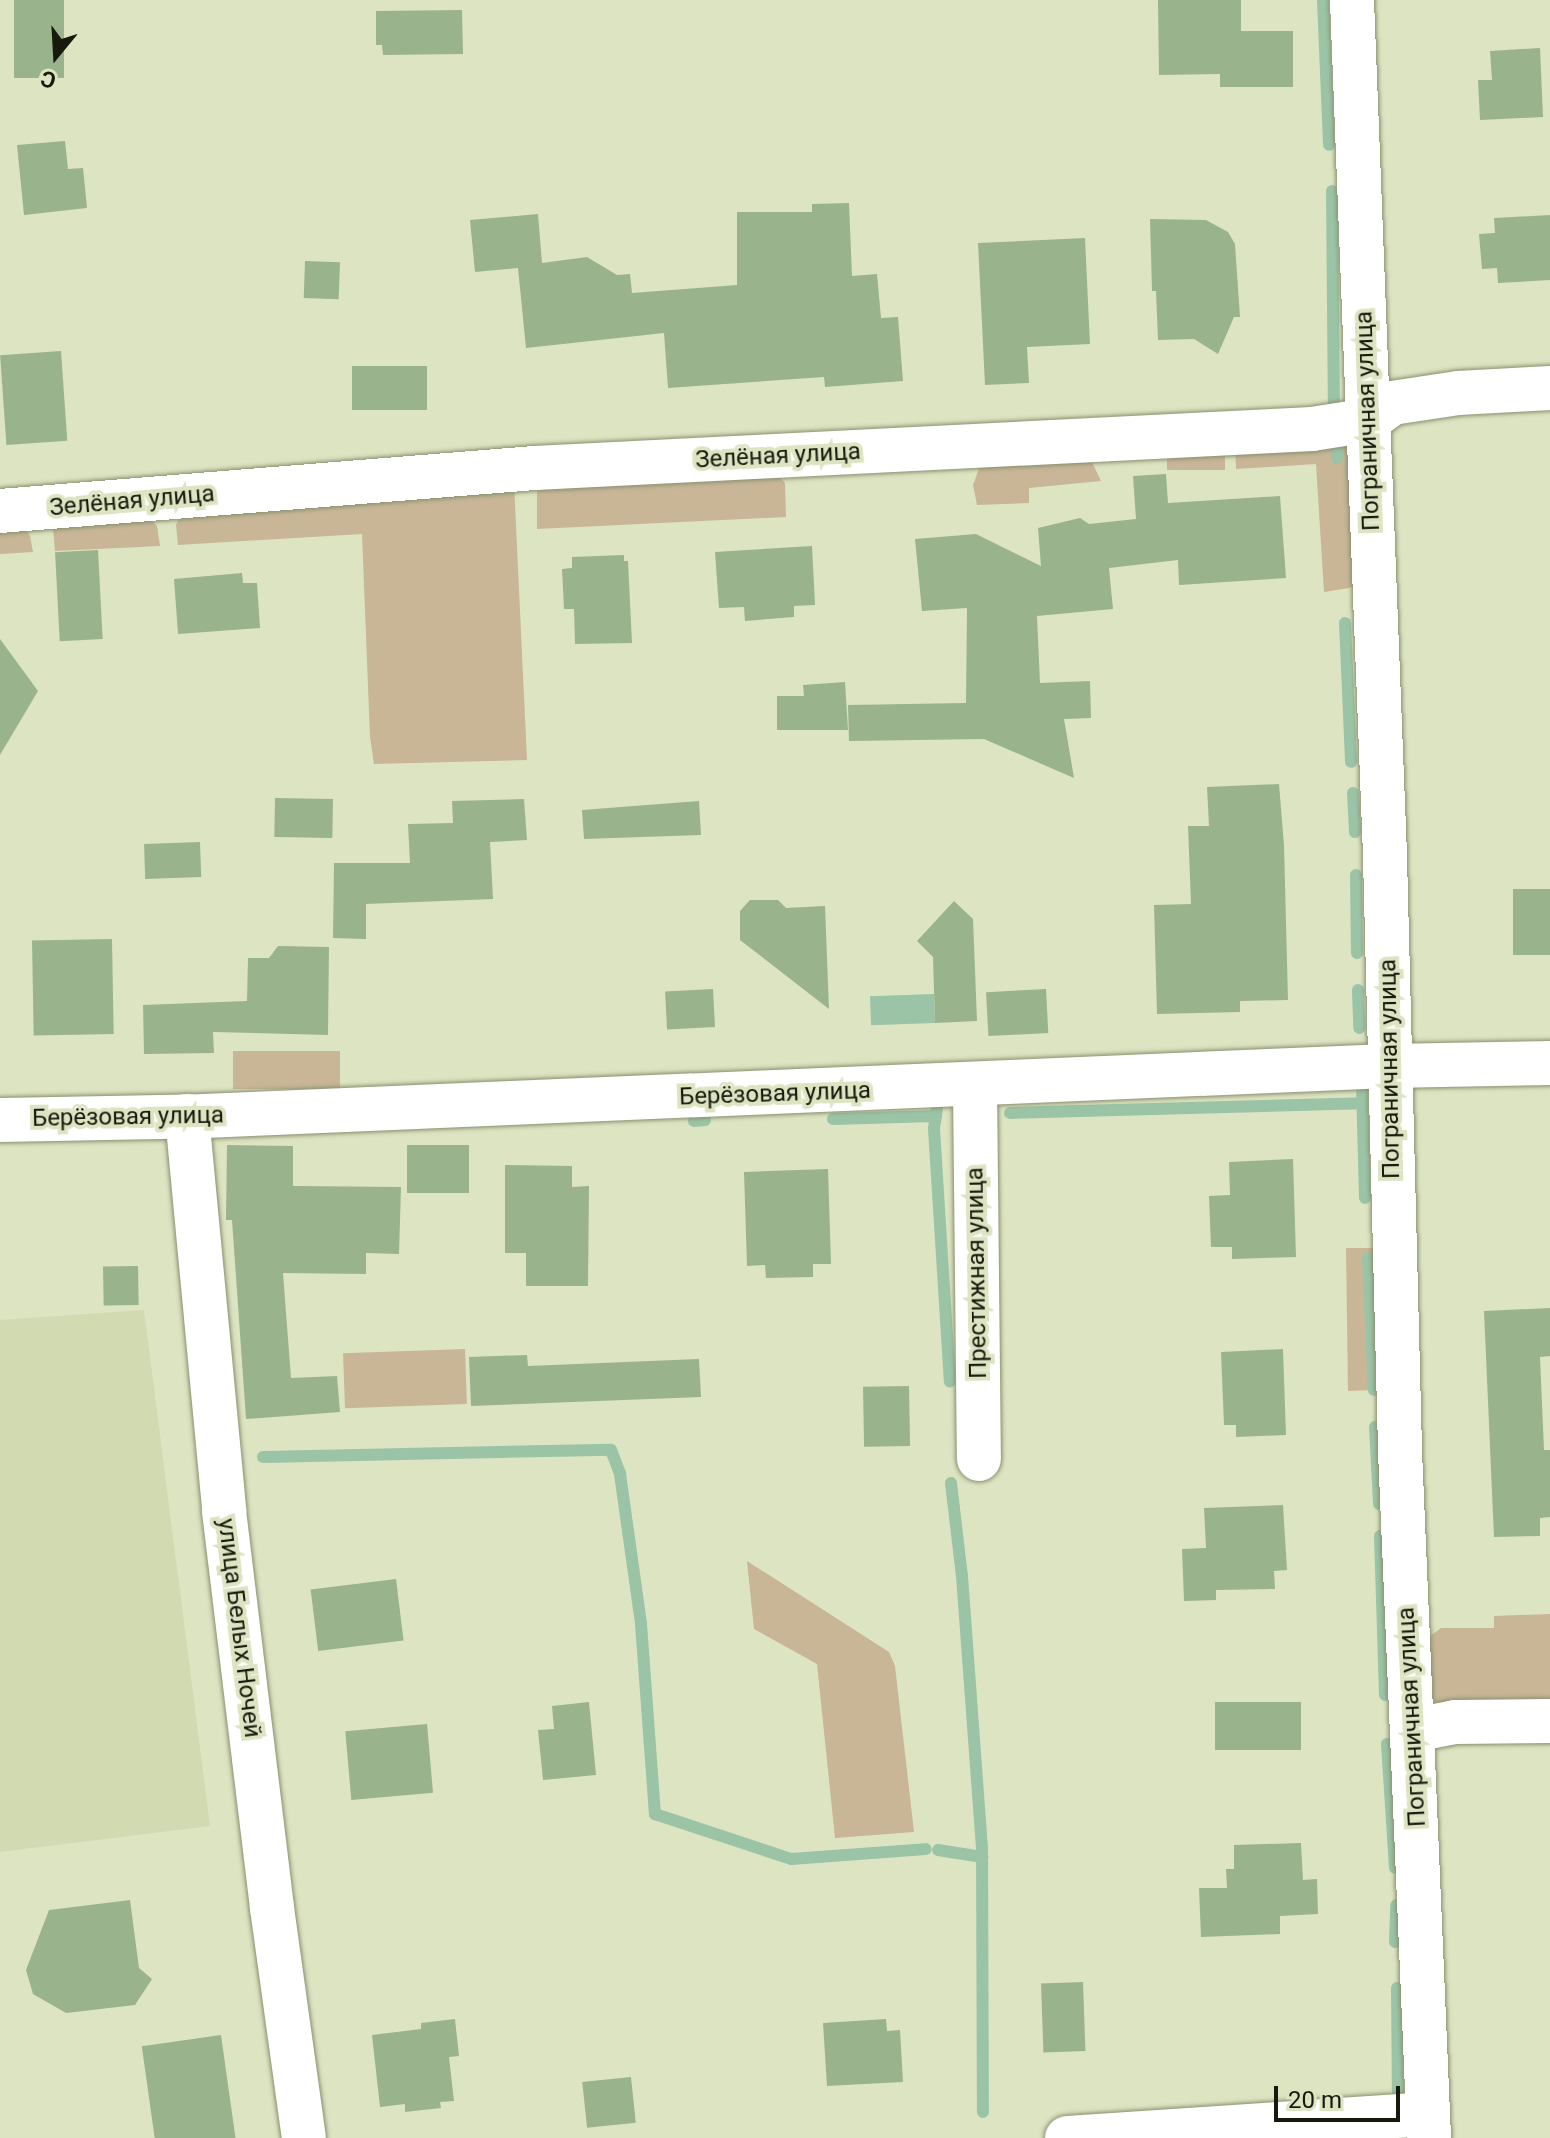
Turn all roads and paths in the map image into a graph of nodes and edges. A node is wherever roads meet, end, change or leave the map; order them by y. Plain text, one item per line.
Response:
1 (1352, 0) edge
2 (1550, 388) edge
3 (1369, 420) junction
4 (0, 511) edge
5 (1550, 1063) edge
6 (1388, 1066) junction
7 (975, 1086) junction
8 (187, 1116) junction
9 (0, 1120) edge
10 (979, 1459) dead end
11 (1550, 1721) edge
12 (1414, 1730) junction
13 (1428, 2126) edge
14 (304, 2138) edge
15 (1067, 2138) edge

1 - 3 street, Пограничная улица
2 - 3 street, Зелёная улица
3 - 4 street, Зелёная улица
3 - 6 street, Пограничная улица
5 - 6 street, Берёзовая улица
6 - 7 street, Берёзовая улица
6 - 12 street, Пограничная улица
7 - 8 street, Берёзовая улица
7 - 10 street, Престижная улица
8 - 9 street, Берёзовая улица
8 - 14 street, улица Белых Ночей
11 - 12 street
12 - 13 street, Пограничная улица
13 - 15 street

